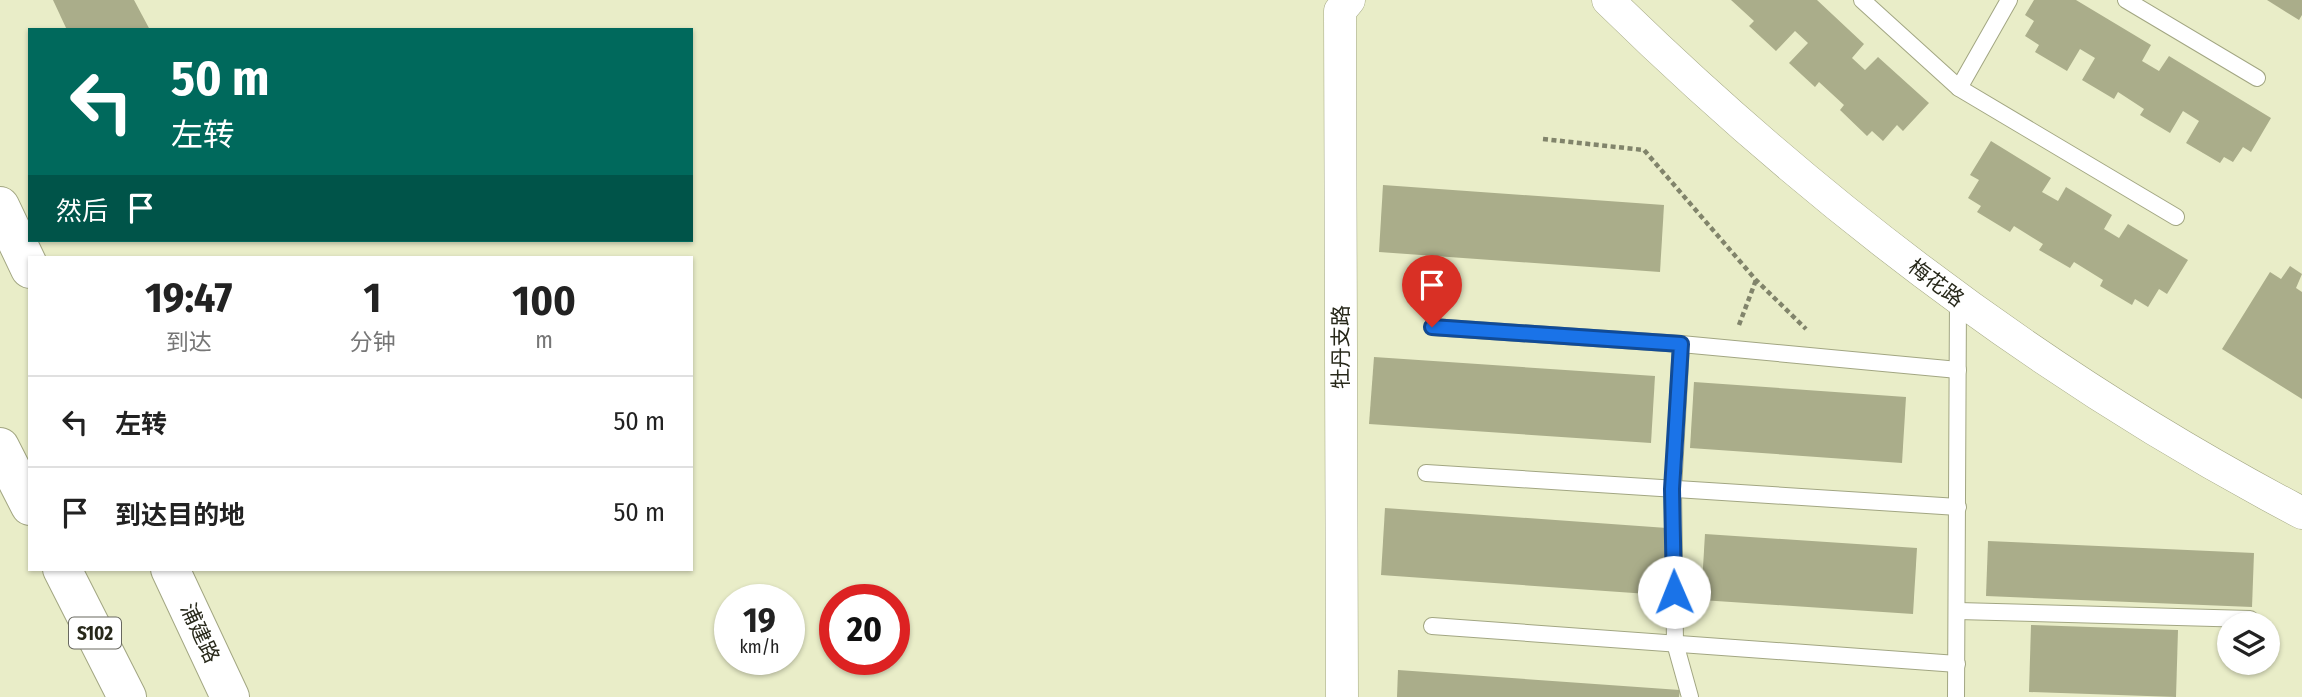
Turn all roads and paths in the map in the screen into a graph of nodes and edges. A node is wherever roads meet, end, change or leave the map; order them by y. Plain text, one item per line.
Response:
1 (1349, 0) edge
2 (1608, 0) edge
3 (1862, 0) edge
4 (2009, 0) edge
5 (2126, 0) edge
6 (2257, 78) dead end
7 (1959, 88) junction
8 (1544, 139) dead end
9 (0, 206) edge
10 (2176, 217) dead end
11 (28, 265) edge
12 (1756, 280) junction
13 (1958, 299) junction
14 (1432, 327) dead end
15 (1681, 344) junction
16 (1728, 348) junction
17 (1842, 359) junction
18 (1958, 370) junction
19 (0, 447) edge
20 (1426, 473) dead end
21 (1672, 489) junction
22 (28, 502) edge
23 (1958, 507) junction
24 (2302, 513) edge
25 (63, 571) edge
26 (171, 571) edge
27 (1958, 611) junction
28 (2217, 618) edge
29 (1432, 626) dead end
30 (1675, 643) junction
31 (1957, 664) junction
32 (127, 697) edge
33 (230, 697) edge
34 (1342, 697) edge
35 (1690, 697) edge
36 (1956, 697) edge

1 - 34 street, 牡丹支路
2 - 13 street, 梅花路
3 - 7 lane
4 - 7 lane
5 - 6 lane
7 - 10 lane
8 - 12 path
9 - 11 main road
12 - 16 path
12 - 17 path
13 - 18 lane
13 - 24 street, 梅花路
14 - 15 lane
15 - 16 lane
15 - 21 lane
16 - 17 lane
17 - 18 lane
18 - 23 lane
19 - 22 main road
20 - 21 lane
21 - 23 lane
21 - 30 lane
23 - 27 lane
25 - 32 main road, S102
26 - 33 main road, 浦建路
27 - 28 lane
27 - 31 lane
29 - 30 lane
30 - 31 lane
30 - 35 lane
31 - 36 lane

